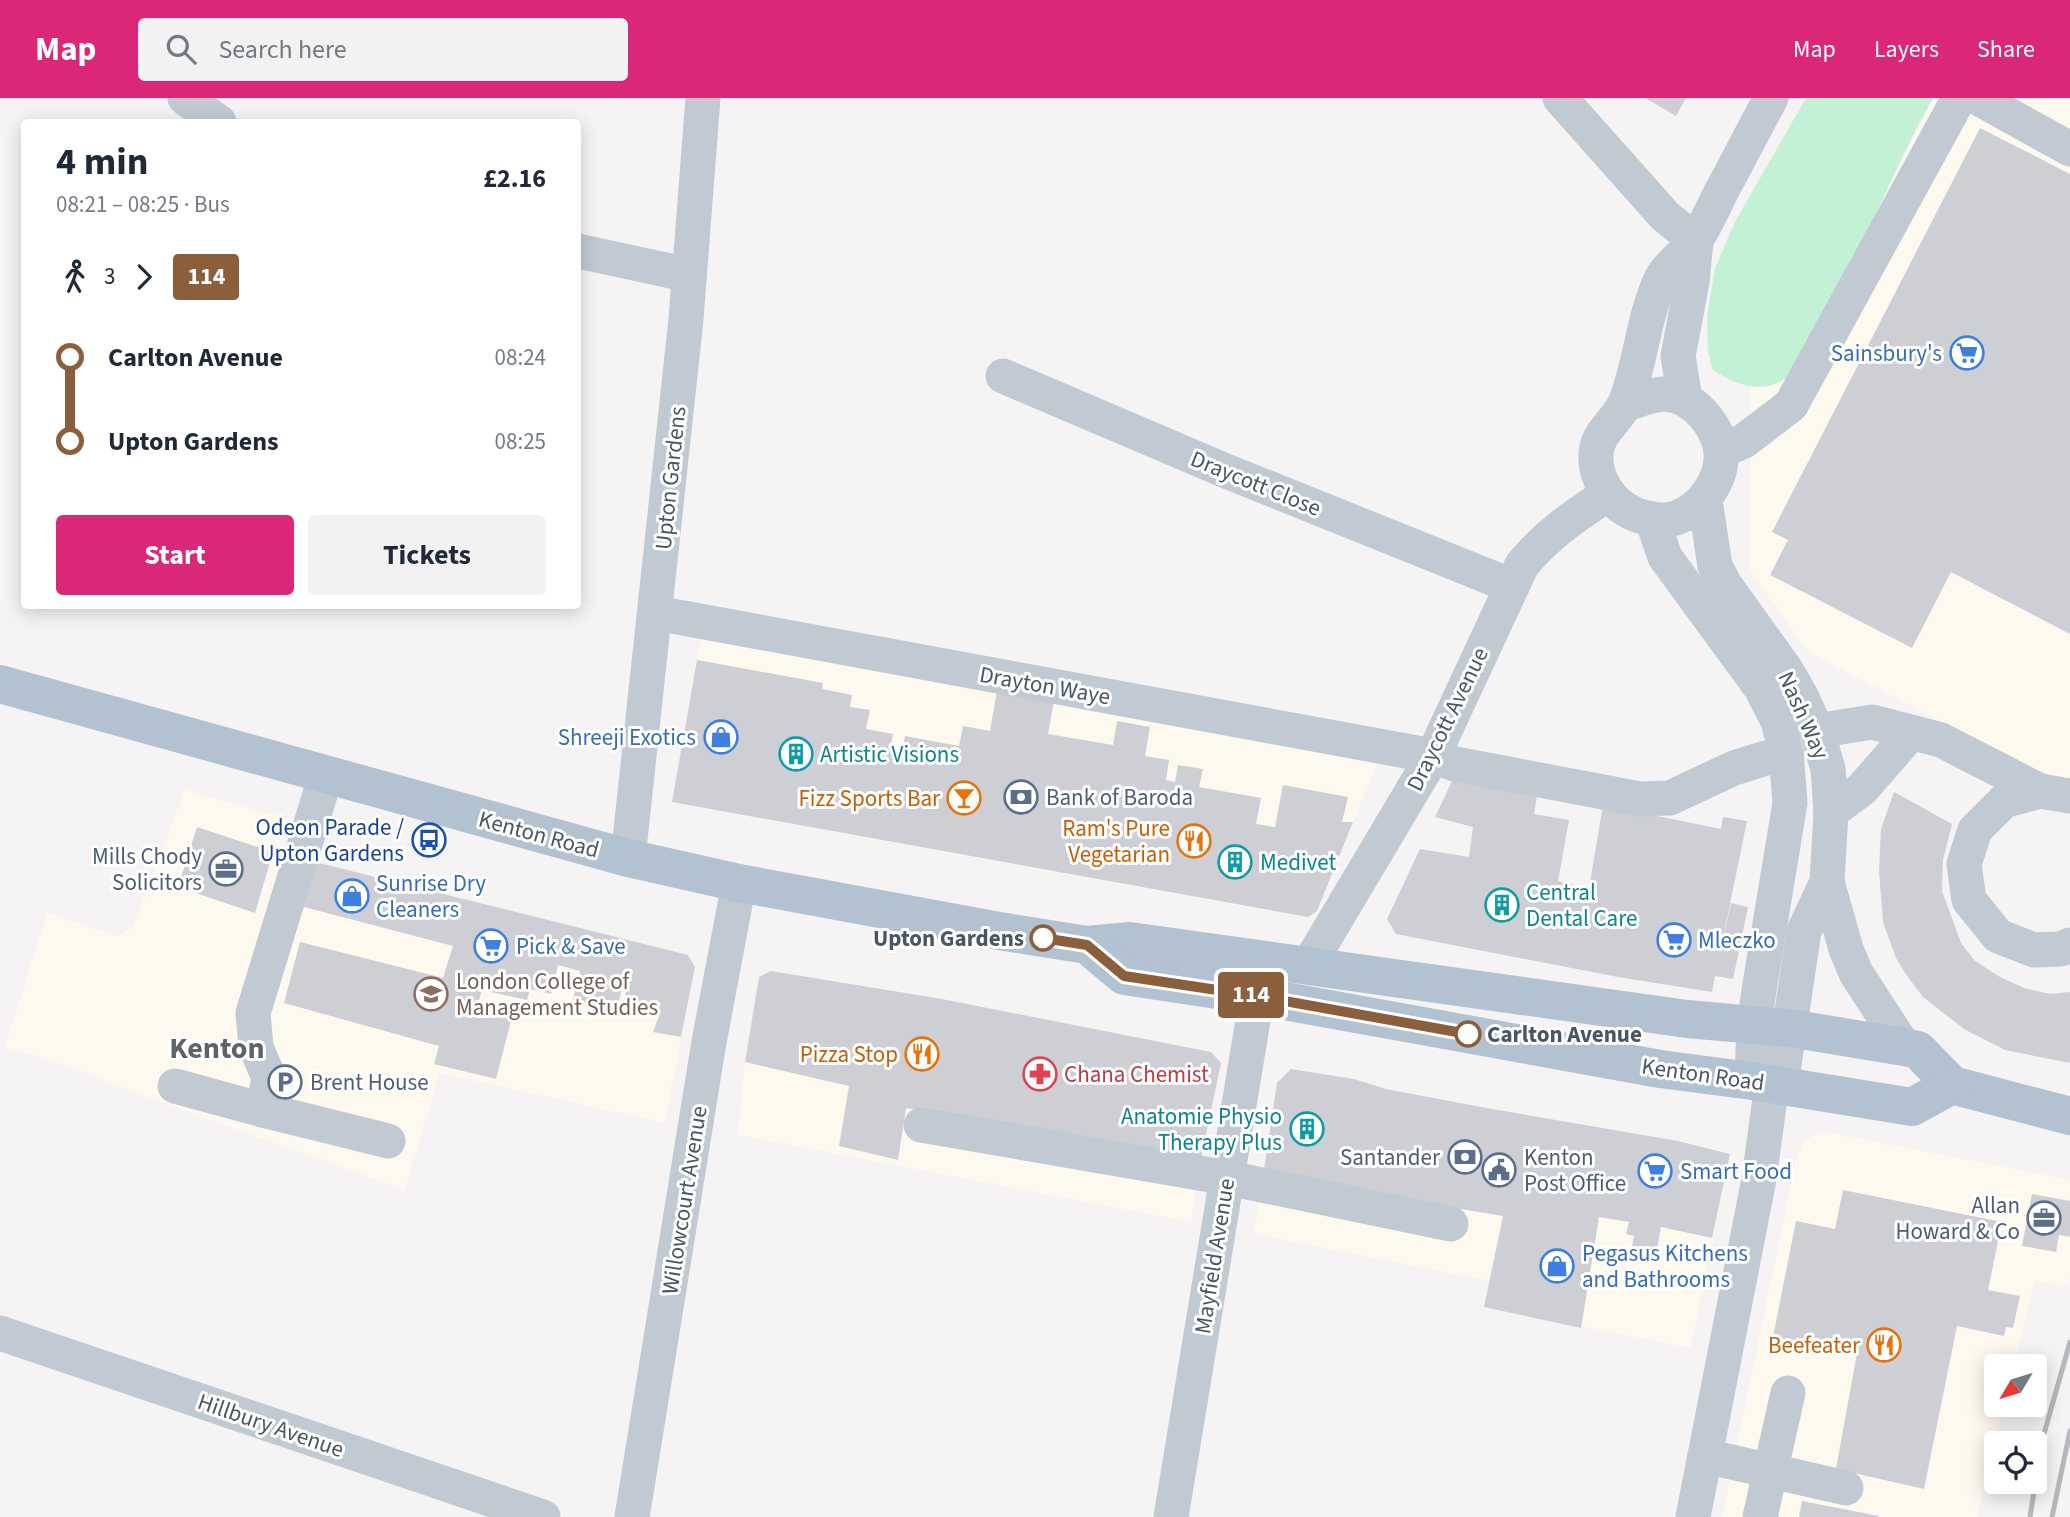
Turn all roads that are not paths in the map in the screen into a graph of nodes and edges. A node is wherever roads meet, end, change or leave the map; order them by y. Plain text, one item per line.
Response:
1 (185, 98) edge
2 (703, 98) edge
3 (1560, 98) edge
4 (1771, 98) edge
5 (1961, 98) edge
6 (1978, 98) edge
7 (215, 119) edge
8 (2070, 149) edge
9 (1696, 241) junction
10 (581, 252) edge
11 (689, 275) junction
12 (1003, 376) dead end
13 (1685, 399) junction
14 (1625, 405) junction
15 (1721, 451) junction
16 (1608, 494) junction
17 (1704, 500) junction
18 (1652, 519) junction
19 (1512, 586) junction
20 (656, 614) junction
21 (0, 684) edge
22 (1817, 731) junction
23 (1910, 734) junction
24 (1787, 755) junction
25 (1433, 756) junction
26 (326, 775) junction
27 (2055, 793) edge
28 (1831, 812) junction
29 (628, 858) junction
30 (1827, 882) junction
31 (739, 883) junction
32 (1087, 945) junction
33 (2070, 945) edge
34 (1308, 966) junction
35 (1257, 996) junction
36 (1772, 1026) junction
37 (1904, 1047) junction
38 (1768, 1083) junction
39 (1952, 1085) junction
40 (175, 1086) dead end
41 (263, 1110) junction
42 (2056, 1112) edge
43 (921, 1125) dead end
44 (388, 1141) dead end
45 (1227, 1178) junction
46 (1451, 1224) dead end
47 (0, 1333) edge
48 (1788, 1393) dead end
49 (1705, 1456) junction
50 (1771, 1470) junction
51 (1846, 1488) dead end
52 (542, 1517) edge
53 (632, 1517) edge
54 (1171, 1517) edge
55 (1693, 1517) edge
56 (1760, 1517) edge

1 - 7 street
2 - 11 street, Upton Gardens
3 - 9 street
4 - 9 street
5 - 15 street
6 - 8 street
9 - 13 street
9 - 14 street
10 - 11 street
11 - 20 street, Upton Gardens
12 - 19 street, Draycott Close
13 - 14 street
13 - 15 street
14 - 16 street
15 - 17 street
16 - 18 street
16 - 19 street, Draycott Avenue
17 - 18 street
17 - 22 street, Nash Way
18 - 24 street, Nash Way
19 - 25 street, Draycott Avenue
20 - 25 street, Drayton Waye
20 - 29 street, Upton Gardens
21 - 26 main road, Kenton Road
22 - 23 street
22 - 28 street, Nash Way
23 - 27 street
23 - 28 street
24 - 25 street, Drayton Waye
24 - 36 street, Nash Way
25 - 34 street, Draycott Avenue
26 - 29 main road, Kenton Road
26 - 41 street
27 - 33 street
28 - 30 street, Nash Way
29 - 31 main road, Kenton Road
30 - 36 street, Nash Way
30 - 37 street
31 - 32 main road, Kenton Road
31 - 53 street, Willowcourt Avenue
32 - 34 main road, Kenton Road
32 - 35 main road, Kenton Road
34 - 36 main road, Kenton Road
35 - 38 main road, Kenton Road
35 - 45 street, Mayfield Avenue
36 - 37 main road, Kenton Road
36 - 38 street
37 - 39 main road, Kenton Road
38 - 39 main road, Kenton Road
38 - 49 street
39 - 42 main road, Kenton Road
40 - 41 street
41 - 44 street
43 - 45 street
45 - 46 street
45 - 54 street, Mayfield Avenue
47 - 52 street, Hillbury Avenue
48 - 50 street
49 - 50 street
49 - 55 street
50 - 51 street
50 - 56 street

